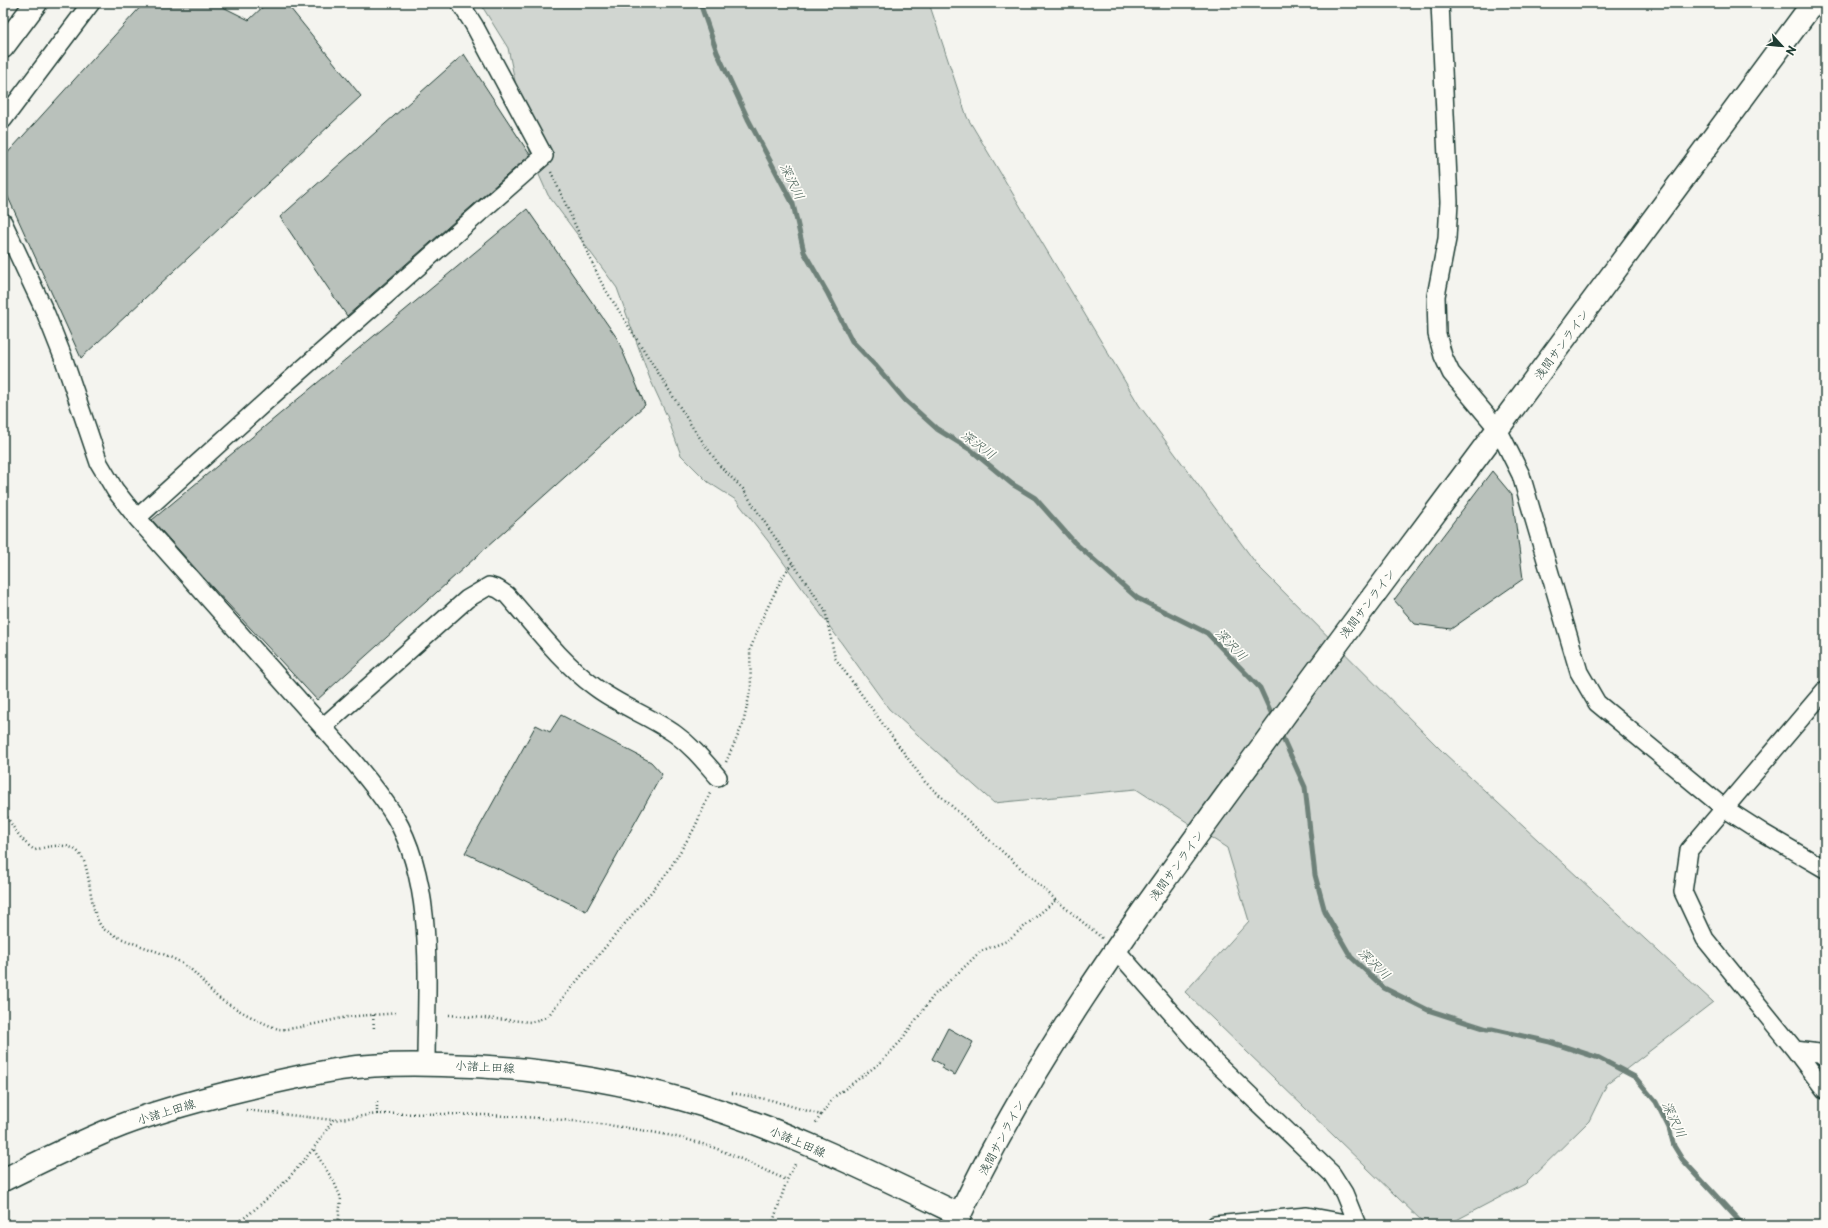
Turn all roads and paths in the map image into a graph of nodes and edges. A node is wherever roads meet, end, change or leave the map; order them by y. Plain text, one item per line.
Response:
1 (36, 3) edge
2 (91, 3) edge
3 (460, 3) edge
4 (1440, 3) edge
5 (1813, 3) edge
6 (3, 47) edge
7 (3, 120) edge
8 (544, 156) junction
9 (3, 222) edge
10 (1498, 429) junction
11 (138, 518) junction
12 (792, 563) junction
13 (1825, 690) edge
14 (323, 726) junction
15 (718, 777) junction
16 (1724, 808) junction
17 (3, 810) edge
18 (1825, 869) edge
19 (1056, 900) junction
20 (1116, 950) junction
21 (396, 1013) dead end
22 (373, 1015) junction
23 (449, 1015) dead end
24 (374, 1029) dead end
25 (1795, 1050) junction
26 (1825, 1057) edge
27 (426, 1064) junction
28 (1825, 1090) edge
29 (230, 1093) junction
30 (376, 1099) dead end
31 (715, 1110) junction
32 (377, 1114) junction
33 (821, 1115) junction
34 (333, 1120) junction
35 (815, 1124) dead end
36 (314, 1150) junction
37 (795, 1164) dead end
38 (3, 1180) edge
39 (787, 1180) junction
40 (957, 1220) edge
41 (235, 1225) edge
42 (338, 1225) edge
43 (772, 1225) edge
44 (1215, 1225) edge
45 (1356, 1225) edge

1 - 6 main road
2 - 7 street
3 - 8 street
4 - 10 street
5 - 10 main road, 浅間サンライン
8 - 11 street
8 - 12 path
9 - 11 street
10 - 16 street
10 - 20 main road, 浅間サンライン
11 - 14 street
12 - 15 path
12 - 19 path
13 - 16 street
14 - 15 street
14 - 27 street
15 - 23 path
16 - 18 street
16 - 25 street
17 - 22 path
19 - 20 path
19 - 33 path
20 - 40 main road, 浅間サンライン
20 - 45 street
21 - 22 path
22 - 24 path
25 - 26 street
25 - 28 street
27 - 29 main road, 小諸上田線
27 - 31 main road, 小諸上田線
29 - 34 path
29 - 38 main road, 小諸上田線
30 - 32 path
31 - 33 path
31 - 40 main road, 小諸上田線
32 - 34 path
32 - 39 path
33 - 35 path
34 - 36 path
36 - 41 path
36 - 42 path
37 - 39 path
39 - 43 path
44 - 45 street

